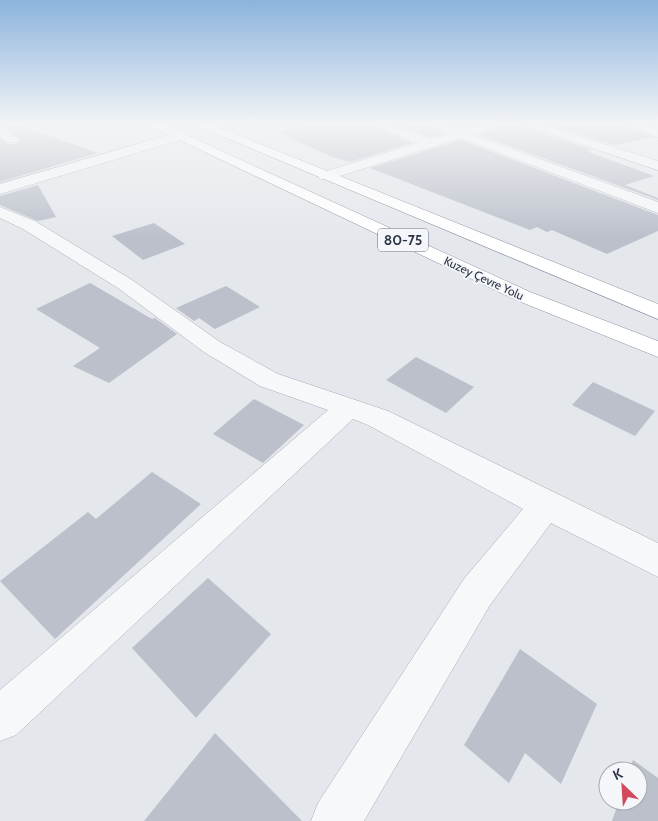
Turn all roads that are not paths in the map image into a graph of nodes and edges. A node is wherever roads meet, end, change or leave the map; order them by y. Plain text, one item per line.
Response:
1 (93, 161) edge
2 (233, 161) edge
3 (290, 161) edge
4 (372, 161) edge
5 (534, 161) edge
6 (643, 161) edge
7 (658, 166) edge
8 (325, 176) junction
9 (0, 189) edge
10 (658, 208) edge
11 (0, 212) edge
12 (658, 312) edge
13 (658, 350) edge
14 (349, 407) junction
15 (546, 505) junction
16 (658, 561) edge
17 (0, 719) edge
18 (336, 821) edge

1 - 9 street
2 - 13 highway, Kuzey Çevre Yolu / 80-75
3 - 8 highway, 80-75
4 - 8 street
5 - 10 street
6 - 7 street
8 - 12 highway, 80-75
11 - 14 street
14 - 15 street
14 - 17 street
15 - 16 street
15 - 18 street

